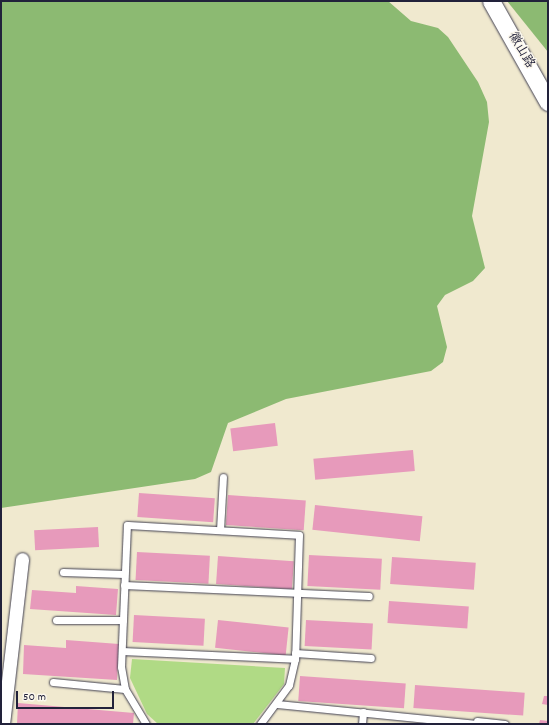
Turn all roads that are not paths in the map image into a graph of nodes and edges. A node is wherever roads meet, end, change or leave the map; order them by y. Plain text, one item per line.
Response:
1 (491, 1) edge
2 (548, 102) edge
3 (223, 477) dead end
4 (220, 530) junction
5 (22, 559) dead end
6 (63, 572) dead end
7 (124, 574) junction
8 (124, 584) junction
9 (297, 595) junction
10 (369, 596) dead end
11 (56, 620) dead end
12 (123, 620) junction
13 (122, 651) junction
14 (295, 656) junction
15 (372, 658) dead end
16 (53, 682) dead end
17 (124, 689) junction
18 (277, 704) junction
19 (363, 712) junction
20 (477, 723) edge
21 (3, 724) edge
22 (146, 724) edge
23 (260, 724) edge
24 (362, 724) edge
25 (506, 724) edge

1 - 2 street, 徽山路
3 - 4 lane
4 - 7 lane
4 - 9 lane
5 - 21 street
6 - 7 lane
7 - 8 lane
8 - 9 lane
8 - 12 lane
9 - 10 lane
9 - 14 lane
11 - 12 lane
12 - 13 lane
13 - 14 lane
13 - 17 lane
14 - 15 lane
14 - 18 lane
16 - 17 lane
17 - 22 lane
18 - 19 lane
18 - 23 lane
19 - 20 lane
19 - 24 lane
20 - 25 lane

